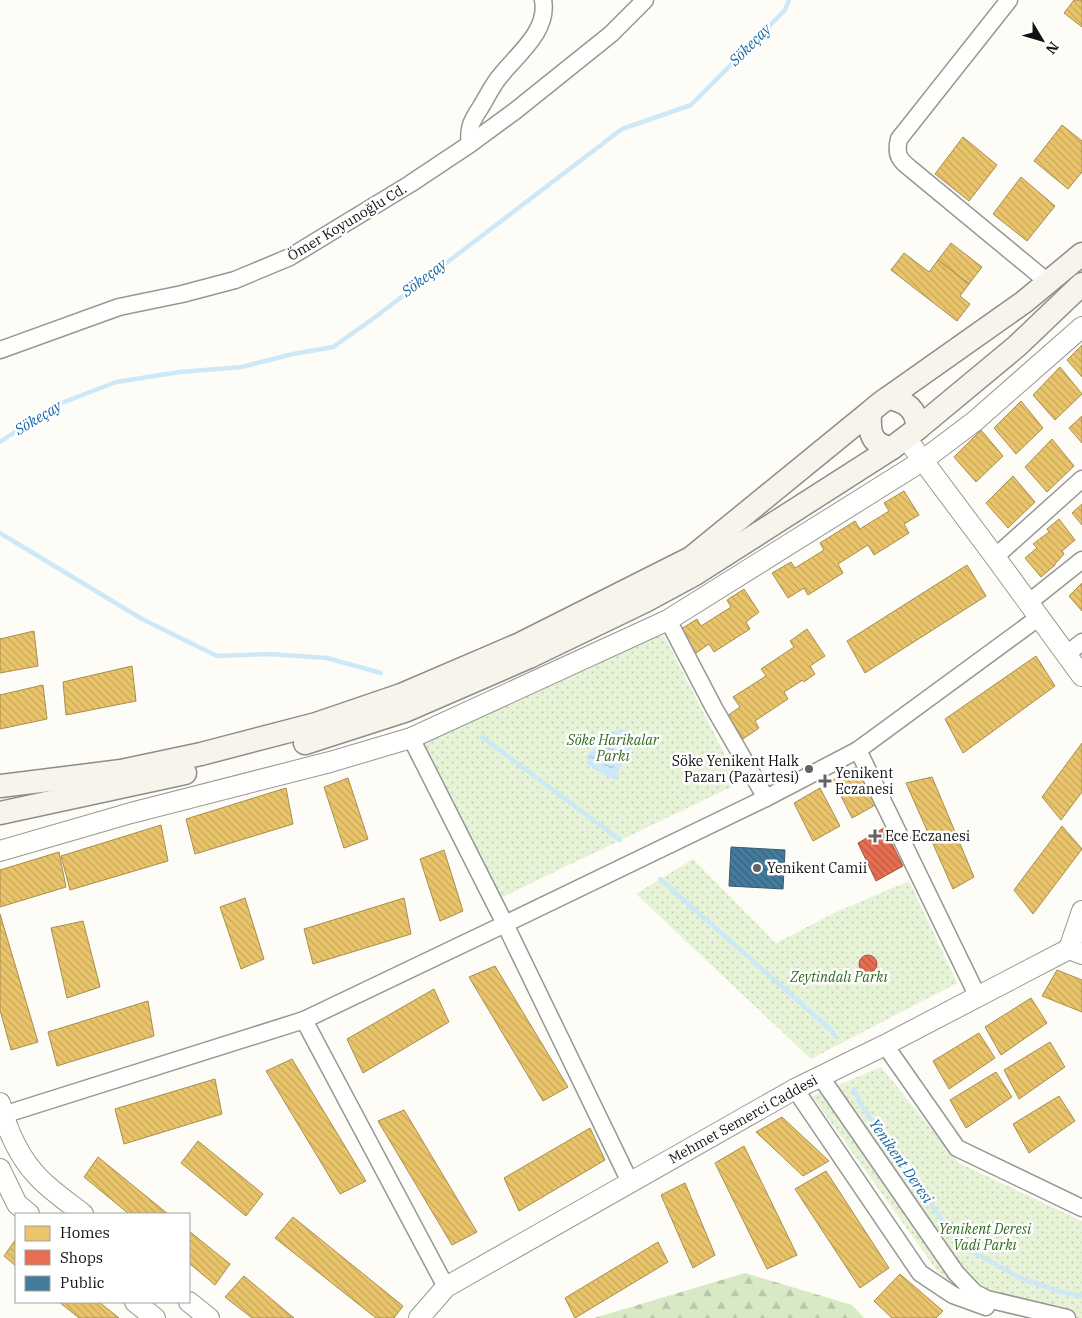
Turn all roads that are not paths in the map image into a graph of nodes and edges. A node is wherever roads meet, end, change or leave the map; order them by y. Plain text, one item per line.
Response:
1 (543, 0) edge
2 (645, 0) edge
3 (1009, 0) edge
4 (470, 144) junction
5 (1082, 254) edge
6 (1049, 283) junction
7 (1082, 284) edge
8 (1082, 327) edge
9 (0, 350) edge
10 (888, 398) junction
11 (870, 412) junction
12 (905, 439) junction
13 (922, 461) junction
14 (1082, 479) edge
15 (995, 557) junction
16 (1082, 560) edge
17 (1033, 610) junction
18 (668, 620) junction
19 (1082, 642) edge
20 (1066, 655) junction
21 (1082, 676) edge
22 (411, 738) junction
23 (858, 750) junction
24 (0, 786) edge
25 (766, 798) junction
26 (0, 813) edge
27 (0, 851) edge
28 (1082, 911) edge
29 (505, 924) junction
30 (1075, 952) edge
31 (978, 997) junction
32 (304, 1020) junction
33 (885, 1045) junction
34 (820, 1076) junction
35 (795, 1089) junction
36 (2, 1109) edge
37 (0, 1169) edge
38 (34, 1172) junction
39 (630, 1182) junction
40 (1082, 1208) edge
41 (23, 1209) edge
42 (82, 1213) edge
43 (446, 1287) junction
44 (136, 1303) edge
45 (190, 1303) edge
46 (155, 1318) edge
47 (209, 1318) edge
48 (419, 1318) edge
49 (1026, 1318) edge
50 (1067, 1318) edge

1 - 4 street
2 - 4 street, Ömer Koyunoğlu Cd.
3 - 6 street
4 - 9 street, Ömer Koyunoğlu Cd.
5 - 6 main road
6 - 10 main road
7 - 12 main road
8 - 13 street
10 - 11 main road
10 - 12 main road
11 - 12 main road
11 - 24 main road
12 - 13 street
12 - 26 main road
13 - 15 street
13 - 18 street
14 - 15 street
15 - 17 street
16 - 17 street
17 - 20 street
17 - 23 street
18 - 22 street
18 - 25 street
19 - 20 street
20 - 21 street
22 - 27 street
22 - 29 street
23 - 25 street
23 - 31 street
25 - 29 street
28 - 30 street
29 - 32 street
29 - 39 street
30 - 31 street, Mehmet Semerci Caddesi
31 - 33 street, Mehmet Semerci Caddesi
32 - 36 street
32 - 43 street
33 - 34 street, Mehmet Semerci Caddesi
33 - 40 street
34 - 35 street, Mehmet Semerci Caddesi
34 - 50 street
35 - 39 street, Mehmet Semerci Caddesi
35 - 49 street
36 - 38 street
37 - 41 street
38 - 41 street
38 - 42 street
39 - 43 street, Mehmet Semerci Caddesi
43 - 48 street, Mehmet Semerci Caddesi
44 - 46 street
45 - 47 street

